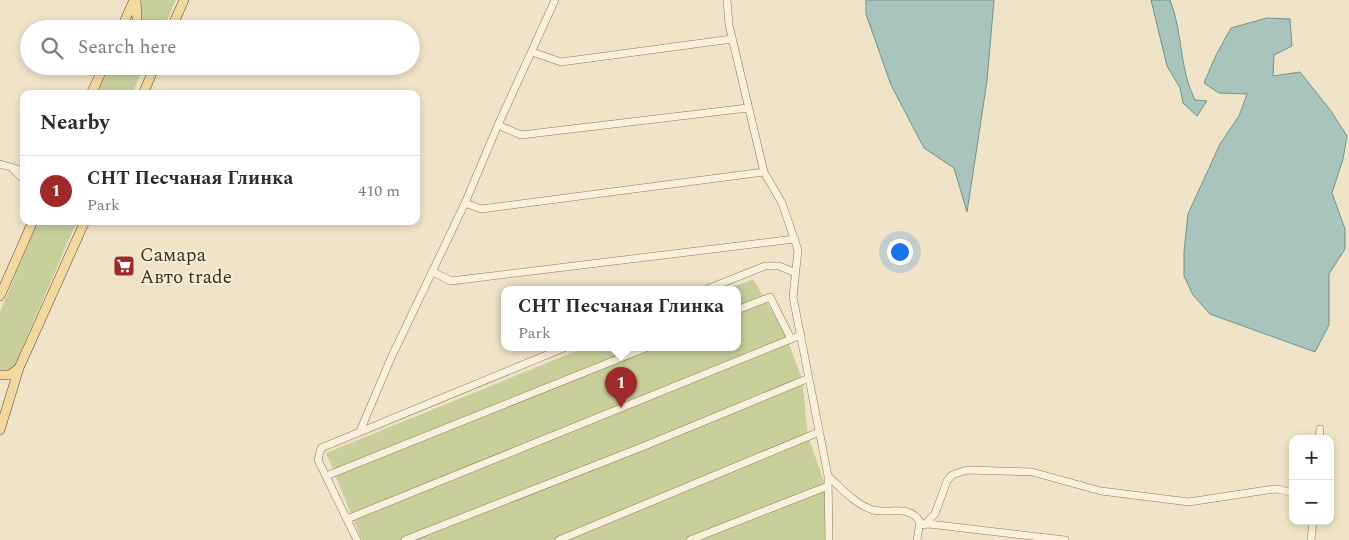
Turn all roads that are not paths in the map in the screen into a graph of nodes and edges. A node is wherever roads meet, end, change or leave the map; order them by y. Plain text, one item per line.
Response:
1 (135, 0) edge
2 (184, 0) edge
3 (555, 0) edge
4 (726, 0) edge
5 (175, 19) edge
6 (125, 20) edge
7 (137, 20) edge
8 (732, 39) junction
9 (532, 52) junction
10 (100, 75) edge
11 (151, 75) edge
12 (93, 90) edge
13 (145, 90) edge
14 (748, 108) junction
15 (498, 125) junction
16 (0, 164) edge
17 (14, 169) junction
18 (20, 170) edge
19 (764, 172) junction
20 (20, 176) edge
21 (465, 203) junction
22 (31, 225) edge
23 (84, 225) edge
24 (795, 239) junction
25 (433, 272) junction
26 (796, 273) junction
27 (715, 286) edge
28 (0, 296) edge
29 (741, 308) edge
30 (801, 335) junction
31 (791, 339) junction
32 (556, 351) edge
33 (638, 351) edge
34 (19, 368) junction
35 (0, 375) edge
36 (809, 378) junction
37 (1320, 429) dead end
38 (0, 430) edge
39 (360, 431) junction
40 (819, 432) junction
41 (1319, 435) edge
42 (326, 476) junction
43 (828, 476) junction
44 (828, 486) junction
45 (1289, 493) edge
46 (347, 519) junction
47 (922, 524) junction
48 (1313, 525) edge
49 (357, 540) edge
50 (405, 540) edge
51 (559, 540) edge
52 (690, 540) edge
53 (829, 540) edge
54 (917, 540) edge
55 (1065, 540) edge
56 (1311, 540) edge

1 - 6 main road
1 - 7 main road
2 - 5 main road
3 - 9 street
4 - 8 street
8 - 9 street
8 - 14 street
9 - 15 street
10 - 12 main road
11 - 13 main road
14 - 15 street
14 - 19 street
15 - 21 street
16 - 17 street
17 - 18 street
17 - 20 street
19 - 21 street
19 - 24 street
21 - 25 street
22 - 28 main road
23 - 34 main road
24 - 25 street
24 - 26 street
25 - 39 street
26 - 27 street
26 - 30 street
29 - 31 street
30 - 31 street
30 - 36 street
31 - 46 street
32 - 39 street
33 - 42 street
34 - 35 main road
34 - 38 main road
36 - 40 street
36 - 50 street
37 - 41 street
39 - 42 street
40 - 43 street
40 - 51 street
42 - 46 street
43 - 44 street
43 - 47 street
44 - 52 street
44 - 53 street
45 - 47 street
46 - 49 street
47 - 54 street
47 - 55 street
48 - 56 street

